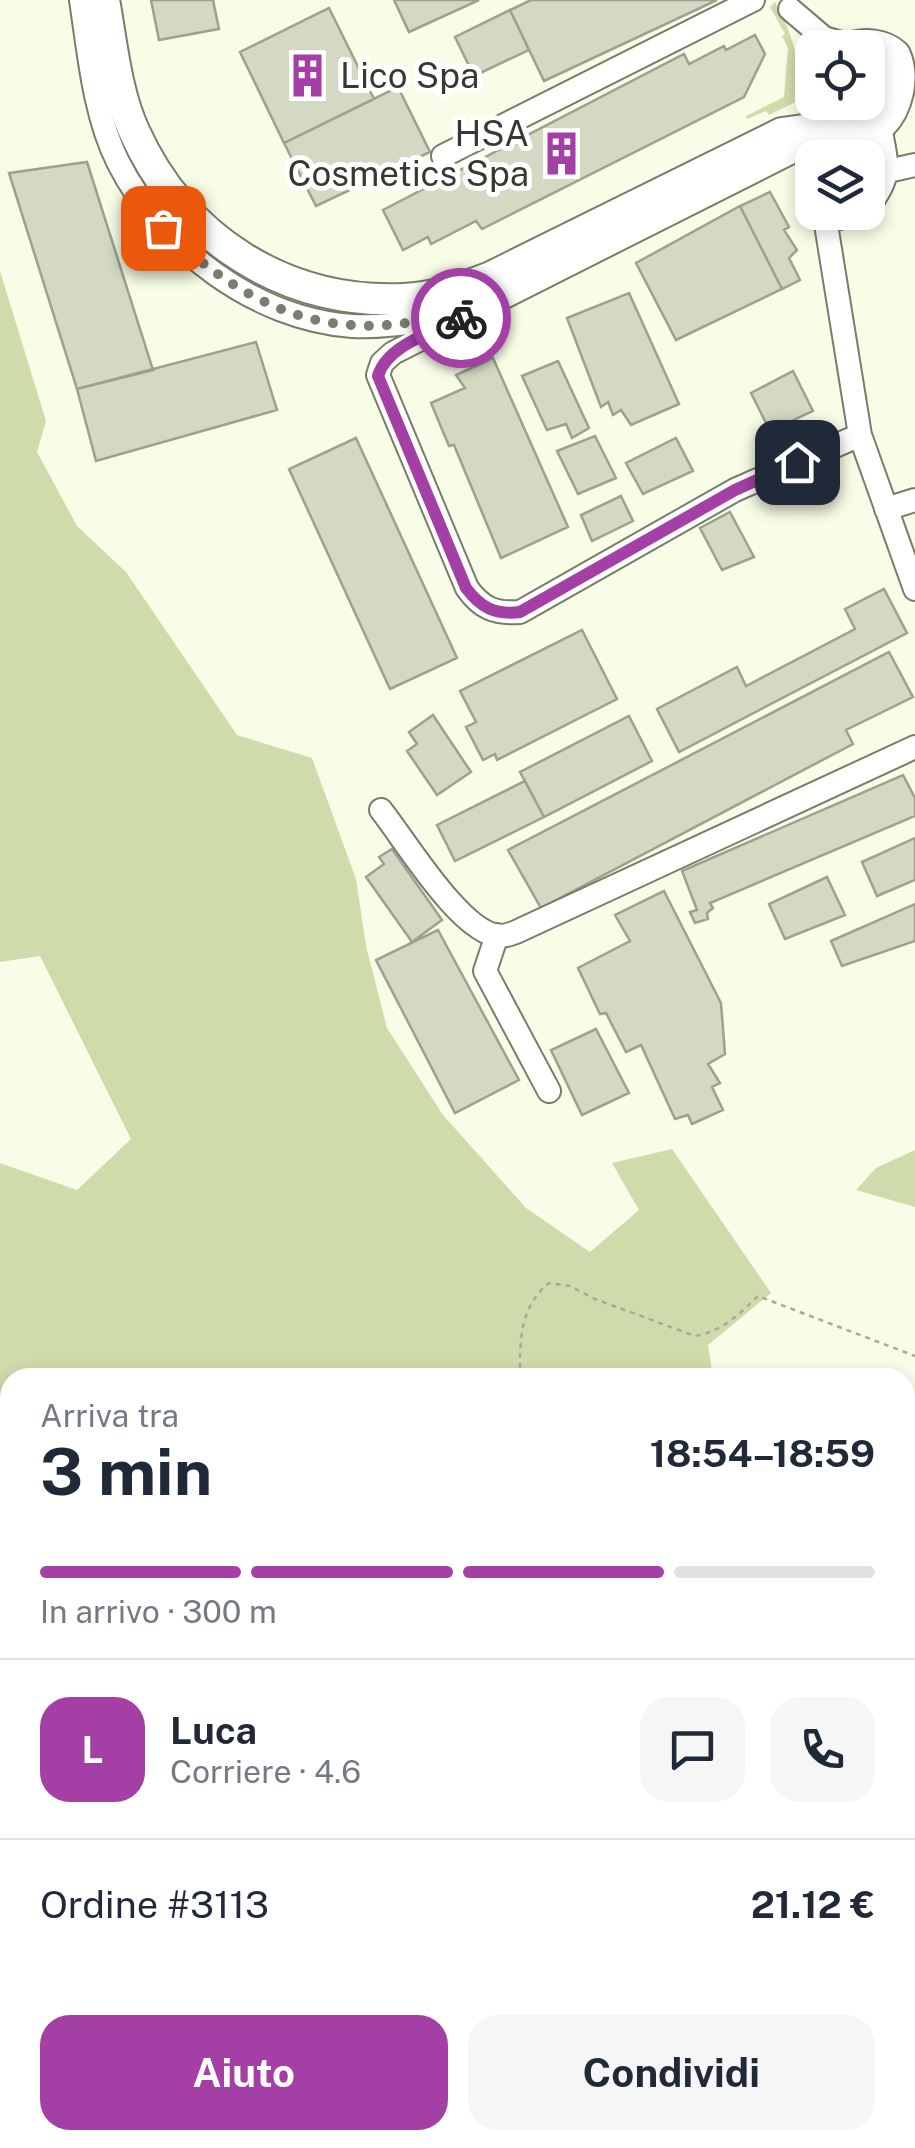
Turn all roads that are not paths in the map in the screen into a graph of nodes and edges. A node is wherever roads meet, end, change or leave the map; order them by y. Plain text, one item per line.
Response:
1 (81, 0) edge
2 (104, 0) edge
3 (752, 0) edge
4 (789, 5) edge
5 (798, 30) edge
6 (816, 30) edge
7 (907, 50) edge
8 (832, 120) edge
9 (844, 130) junction
10 (882, 132) junction
11 (807, 140) edge
12 (795, 148) edge
13 (795, 148) edge
14 (443, 156) dead end
15 (915, 165) edge
16 (888, 171) junction
17 (885, 181) edge
18 (826, 230) edge
19 (473, 312) junction
20 (860, 435) junction
21 (915, 500) edge
22 (886, 509) junction
23 (915, 588) edge
24 (915, 747) edge
25 (381, 810) dead end
26 (497, 935) junction
27 (550, 1092) dead end

1 - 19 street
2 - 12 main road
3 - 14 street
4 - 5 street
4 - 6 street
7 - 10 main road
8 - 9 main road
9 - 10 main road
9 - 11 main road
10 - 16 street
13 - 19 street
15 - 16 street
16 - 17 street
18 - 20 street
19 - 20 street
20 - 22 street
21 - 22 street
22 - 23 street
24 - 26 street
25 - 26 street
26 - 27 street

